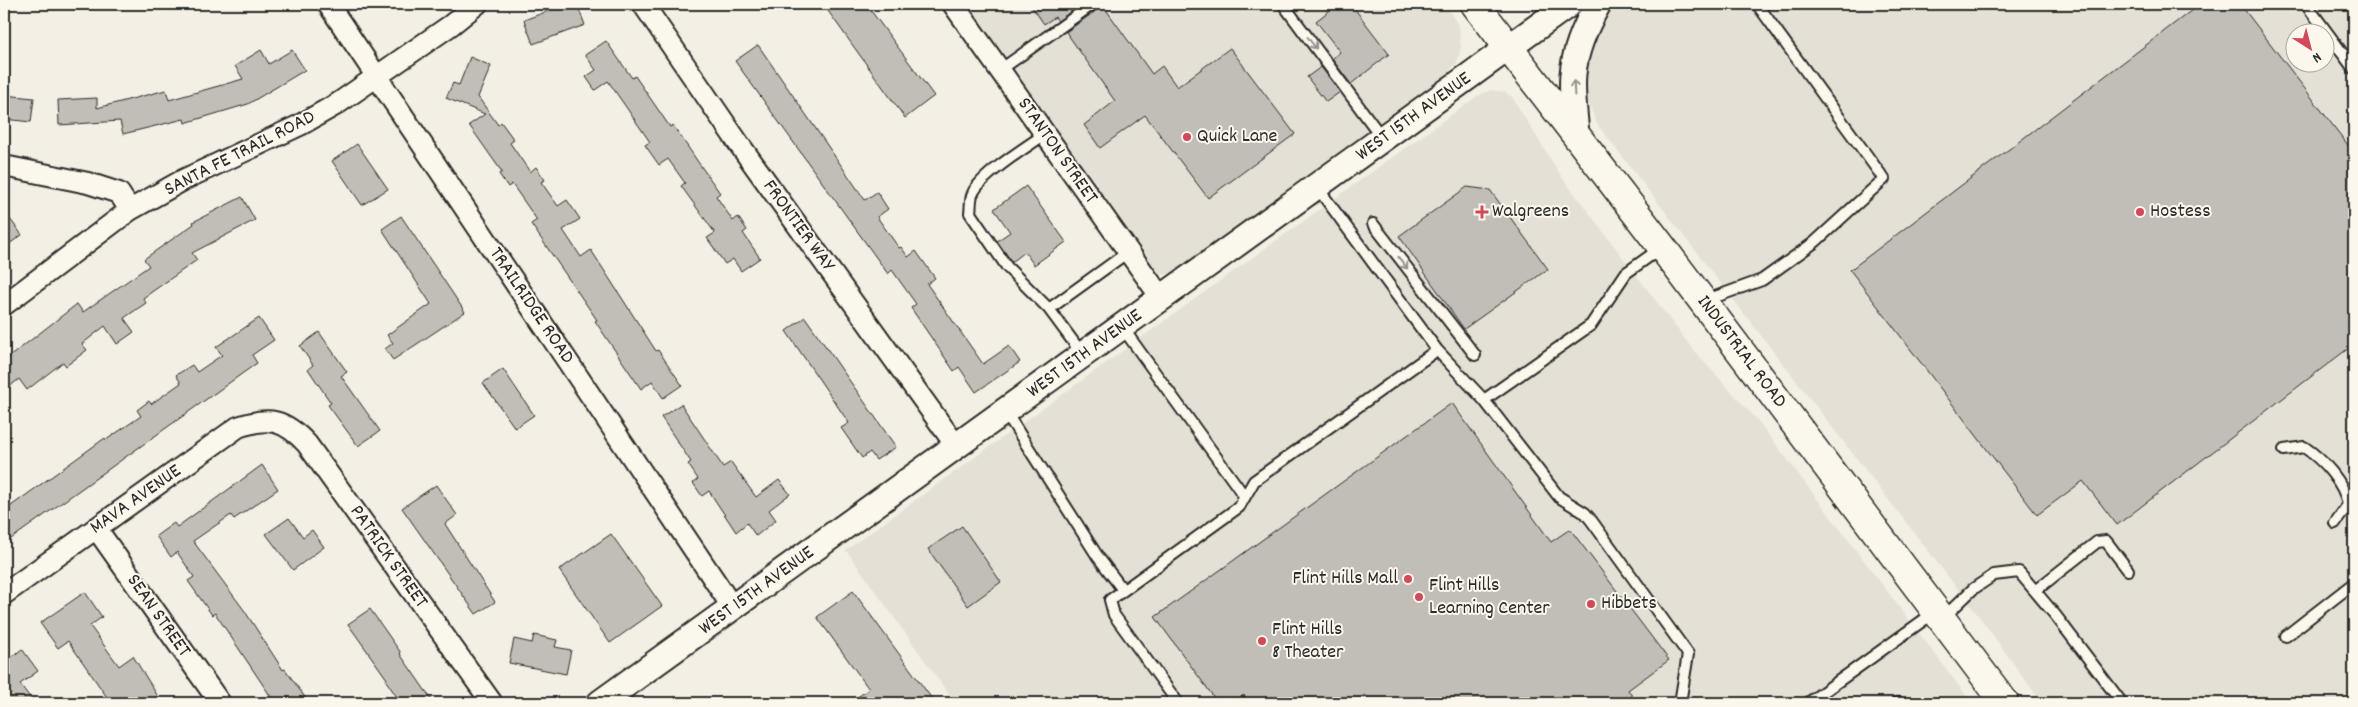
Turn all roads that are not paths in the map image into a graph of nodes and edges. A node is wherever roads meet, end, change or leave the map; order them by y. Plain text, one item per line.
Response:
1 (328, 4) edge
2 (477, 4) edge
3 (643, 4) edge
4 (953, 4) edge
5 (1093, 4) edge
6 (1283, 4) edge
7 (1475, 4) edge
8 (1569, 4) edge
9 (1598, 4) edge
10 (1757, 4) edge
11 (2306, 4) edge
12 (1508, 48) junction
13 (2354, 69) edge
14 (1000, 70) junction
15 (378, 75) junction
16 (1045, 134) junction
17 (1576, 136) junction
18 (1383, 139) junction
19 (4, 166) edge
20 (1316, 187) junction
21 (130, 210) junction
22 (1373, 224) dead end
23 (1662, 247) junction
24 (1128, 252) junction
25 (1162, 299) junction
26 (1703, 301) junction
27 (4, 306) edge
28 (1050, 309) junction
29 (1122, 327) junction
30 (1437, 350) junction
31 (1475, 355) dead end
32 (1083, 356) junction
33 (1484, 400) junction
34 (1005, 411) junction
35 (274, 421) joint
36 (957, 447) junction
37 (2284, 450) dead end
38 (1244, 497) junction
39 (2335, 523) dead end
40 (96, 528) junction
41 (2128, 570) dead end
42 (2354, 583) edge
43 (1123, 590) junction
44 (2035, 591) junction
45 (4, 594) edge
46 (733, 608) junction
47 (1939, 616) junction
48 (2286, 636) dead end
49 (608, 701) edge
50 (220, 703) edge
51 (492, 703) edge
52 (1178, 703) edge
53 (1680, 703) edge
54 (1808, 703) edge
55 (2005, 703) edge
56 (2122, 703) edge

1 - 15 street, TRAILRIDGE ROAD
2 - 15 street, SANTA FE TRAIL ROAD
3 - 36 street, FRONTIER WAY
4 - 14 street, STANTON STREET
5 - 14 lane
6 -> 18 lane
7 - 12 main road, INDUSTRIAL ROAD
8 - 12 street, WEST 15TH AVENUE
17 -> 9 street
10 - 26 lane
11 - 13 lane
12 - 17 main road, INDUSTRIAL ROAD
12 - 18 street, WEST 15TH AVENUE
14 - 16 street, STANTON STREET
15 - 21 street, SANTA FE TRAIL ROAD
15 - 46 street, TRAILRIDGE ROAD
16 - 24 street, STANTON STREET
16 - 28 lane
17 - 23 main road, INDUSTRIAL ROAD
18 - 20 street, WEST 15TH AVENUE
19 - 21 street
20 - 25 street, WEST 15TH AVENUE
20 - 30 lane
21 - 27 street, SANTA FE TRAIL ROAD
22 -> 31 lane
23 - 26 main road, INDUSTRIAL ROAD
23 - 33 lane
24 - 25 street, STANTON STREET
24 - 28 lane
25 - 29 street, WEST 15TH AVENUE
26 - 47 main road, INDUSTRIAL ROAD
28 - 32 lane
29 - 32 street, WEST 15TH AVENUE
29 - 38 lane
30 - 33 lane
30 - 38 lane
32 - 34 street, WEST 15TH AVENUE
33 - 53 lane
34 - 36 street, WEST 15TH AVENUE
34 - 43 lane
35 - 40 street, MAVA AVENUE
35 - 51 street, PATRICK STREET
36 - 46 street, WEST 15TH AVENUE
37 - 39 lane
38 - 43 lane
40 - 45 street, MAVA AVENUE
40 - 50 street, SEAN STREET
41 - 44 lane
42 - 48 lane
43 - 52 lane
44 - 47 lane
44 - 56 lane
46 - 49 street, WEST 15TH AVENUE
47 - 54 lane
47 - 55 main road, INDUSTRIAL ROAD

